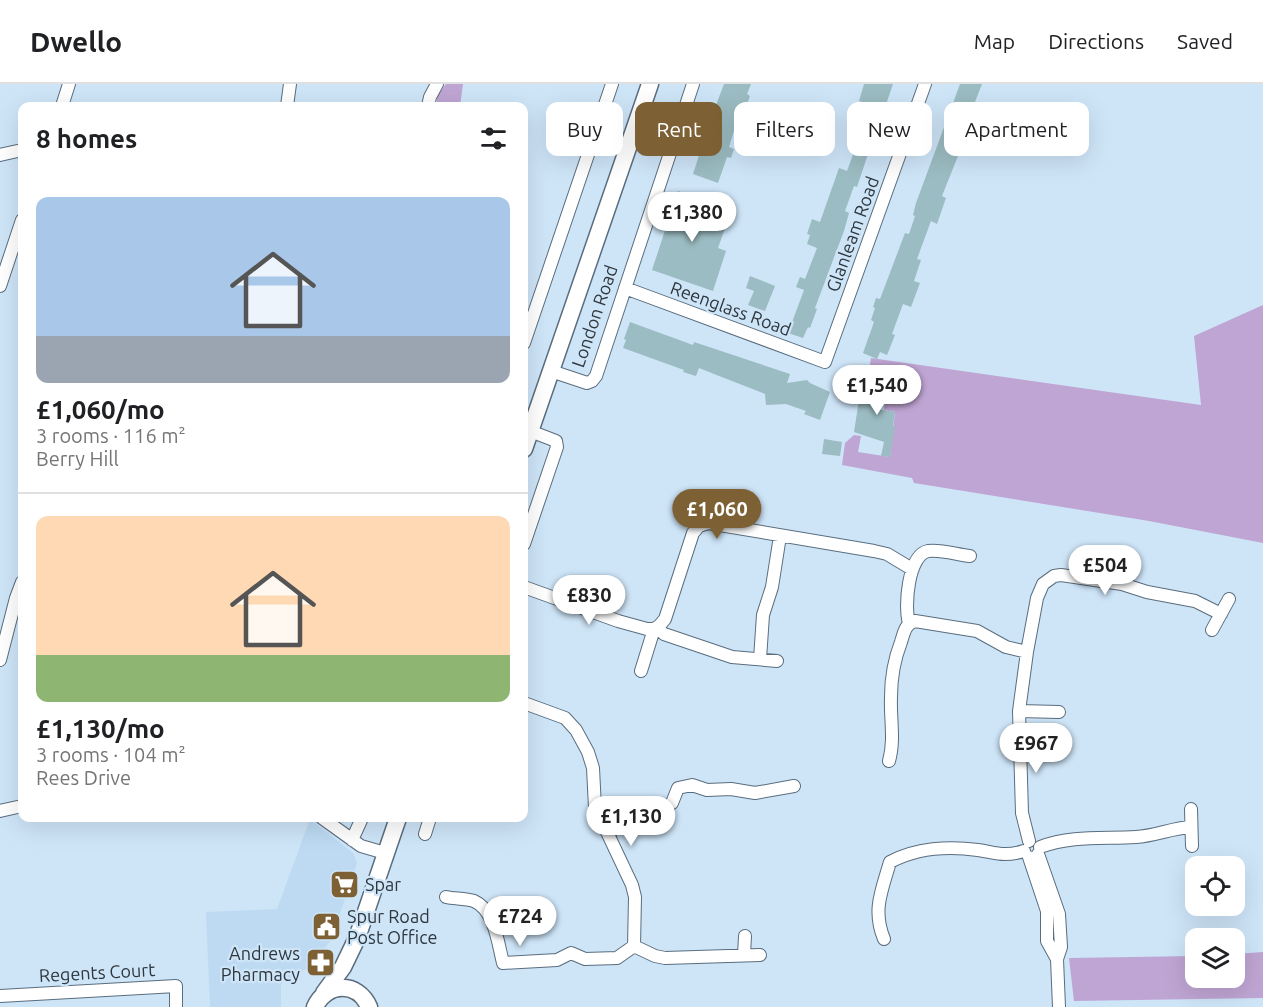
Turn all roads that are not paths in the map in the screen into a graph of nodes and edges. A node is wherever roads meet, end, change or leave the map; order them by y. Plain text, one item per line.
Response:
1 (69, 84) edge
2 (290, 84) edge
3 (437, 84) edge
4 (612, 84) edge
5 (650, 84) edge
6 (693, 84) edge
7 (925, 84) edge
8 (63, 102) edge
9 (288, 102) edge
10 (428, 102) edge
11 (18, 151) edge
12 (0, 155) edge
13 (18, 232) edge
14 (0, 286) edge
15 (625, 288) junction
16 (528, 331) edge
17 (825, 362) joint
18 (550, 371) junction
19 (530, 431) junction
20 (528, 437) edge
21 (528, 532) edge
22 (780, 536) junction
23 (970, 556) dead end
24 (912, 569) junction
25 (528, 588) edge
26 (1229, 599) dead end
27 (18, 601) edge
28 (1221, 614) junction
29 (909, 623) junction
30 (655, 628) junction
31 (1212, 630) dead end
32 (1027, 652) junction
33 (760, 659) junction
34 (0, 660) edge
35 (777, 661) dead end
36 (641, 671) dead end
37 (528, 704) edge
38 (1019, 711) junction
39 (1059, 712) dead end
40 (889, 761) dead end
41 (794, 786) dead end
42 (18, 807) edge
43 (1191, 809) dead end
44 (0, 811) edge
45 (327, 822) edge
46 (360, 822) edge
47 (397, 822) edge
48 (426, 822) edge
49 (1191, 826) junction
50 (607, 832) junction
51 (425, 834) dead end
52 (352, 840) junction
53 (1192, 846) dead end
54 (1032, 850) junction
55 (385, 853) junction
56 (446, 897) dead end
57 (745, 936) dead end
58 (357, 938) junction
59 (884, 939) dead end
60 (634, 946) junction
61 (744, 955) junction
62 (760, 955) dead end
63 (0, 996) edge
64 (365, 1001) edge
65 (318, 1002) edge
66 (176, 1007) edge
67 (1059, 1007) edge

1 - 8 street
2 - 9 street
3 - 10 street
4 - 16 street
5 - 18 main road, London Road
6 - 15 street, London Road
7 - 17 street, Glanleam Road
11 - 12 street
13 - 14 street
15 - 17 street, Reenglass Road
15 - 18 street, London Road
18 - 19 main road, London Road
19 - 20 main road, London Road
19 - 21 street
22 - 24 street
22 - 30 street
22 - 33 street
23 - 24 street
24 - 29 street
25 - 30 street
26 - 28 street
27 - 34 street
28 - 31 street
28 - 32 street
29 - 32 street
29 - 40 street
30 - 33 street
30 - 36 street
32 - 38 street
33 - 35 street
37 - 50 street
38 - 39 street
38 - 54 street
41 - 50 street
42 - 44 street
43 - 49 street
45 - 52 street
46 - 52 street
47 - 55 main road
48 - 51 street
49 - 53 street
49 - 54 street
50 - 60 street
52 - 55 street
54 - 59 street
54 - 67 street
55 - 58 main road
56 - 60 street
57 - 61 street
58 - 64 main road
58 - 65 main road
60 - 61 street
61 - 62 street
63 - 66 street, Regents Court
64 - 65 main road

